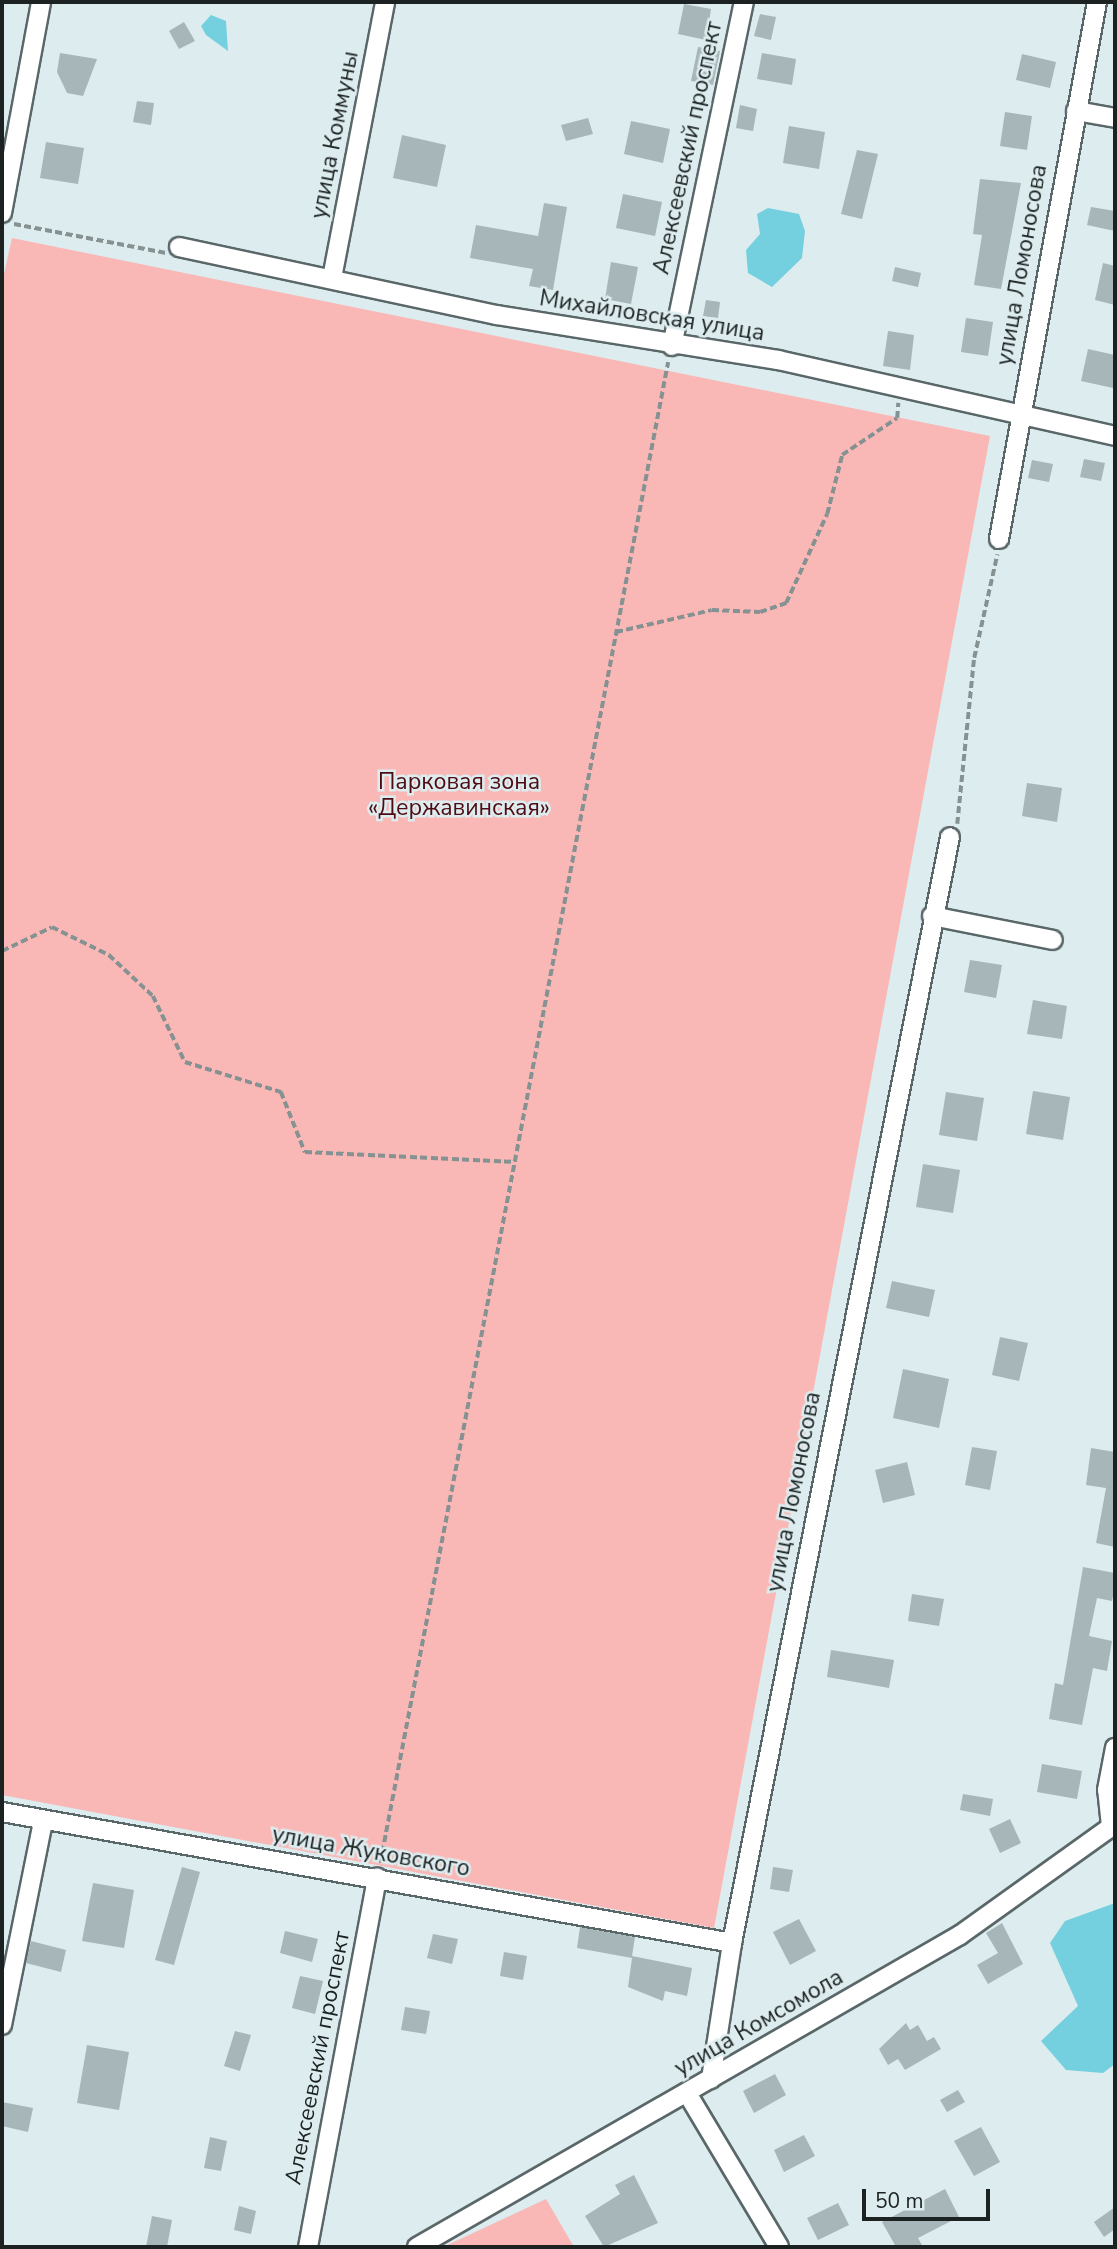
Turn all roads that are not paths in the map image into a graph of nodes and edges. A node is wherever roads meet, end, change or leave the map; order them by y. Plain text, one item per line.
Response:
1 (41, 2) edge
2 (386, 2) edge
3 (744, 2) edge
4 (1097, 2) edge
5 (1076, 111) junction
6 (1115, 118) edge
7 (2, 214) edge
8 (179, 247) dead end
9 (332, 278) junction
10 (671, 346) junction
11 (1019, 417) junction
12 (1115, 436) edge
13 (999, 539) road end
14 (950, 837) road end
15 (932, 916) junction
16 (1053, 940) dead end
17 (1115, 1748) edge
18 (2, 1812) edge
19 (43, 1821) junction
20 (1113, 1825) edge
21 (377, 1877) junction
22 (732, 1943) junction
23 (2, 2025) edge
24 (711, 2079) junction
25 (687, 2093) junction
26 (308, 2247) edge
27 (417, 2247) edge
28 (779, 2247) edge

1 - 7 street
2 - 9 street, улица Коммуны
3 - 10 street, Алексеевский проспект
4 - 5 street, улица Ломоносова
5 - 6 street
5 - 11 street, улица Ломоносова
8 - 9 street, Михайловская улица
9 - 10 street, Михайловская улица
10 - 11 street, Михайловская улица
11 - 12 street, Михайловская улица
11 - 13 street, улица Ломоносова
14 - 15 street, улица Ломоносова
15 - 16 street
15 - 22 street, улица Ломоносова
17 - 20 street
18 - 19 street, улица Жуковского
19 - 21 street, улица Жуковского
19 - 23 street
20 - 24 street, улица Комсомола
21 - 22 street, улица Жуковского
21 - 26 street, Алексеевский проспект
22 - 24 street, улица Ломоносова
24 - 25 street, улица Комсомола
25 - 27 street, улица Комсомола
25 - 28 street

